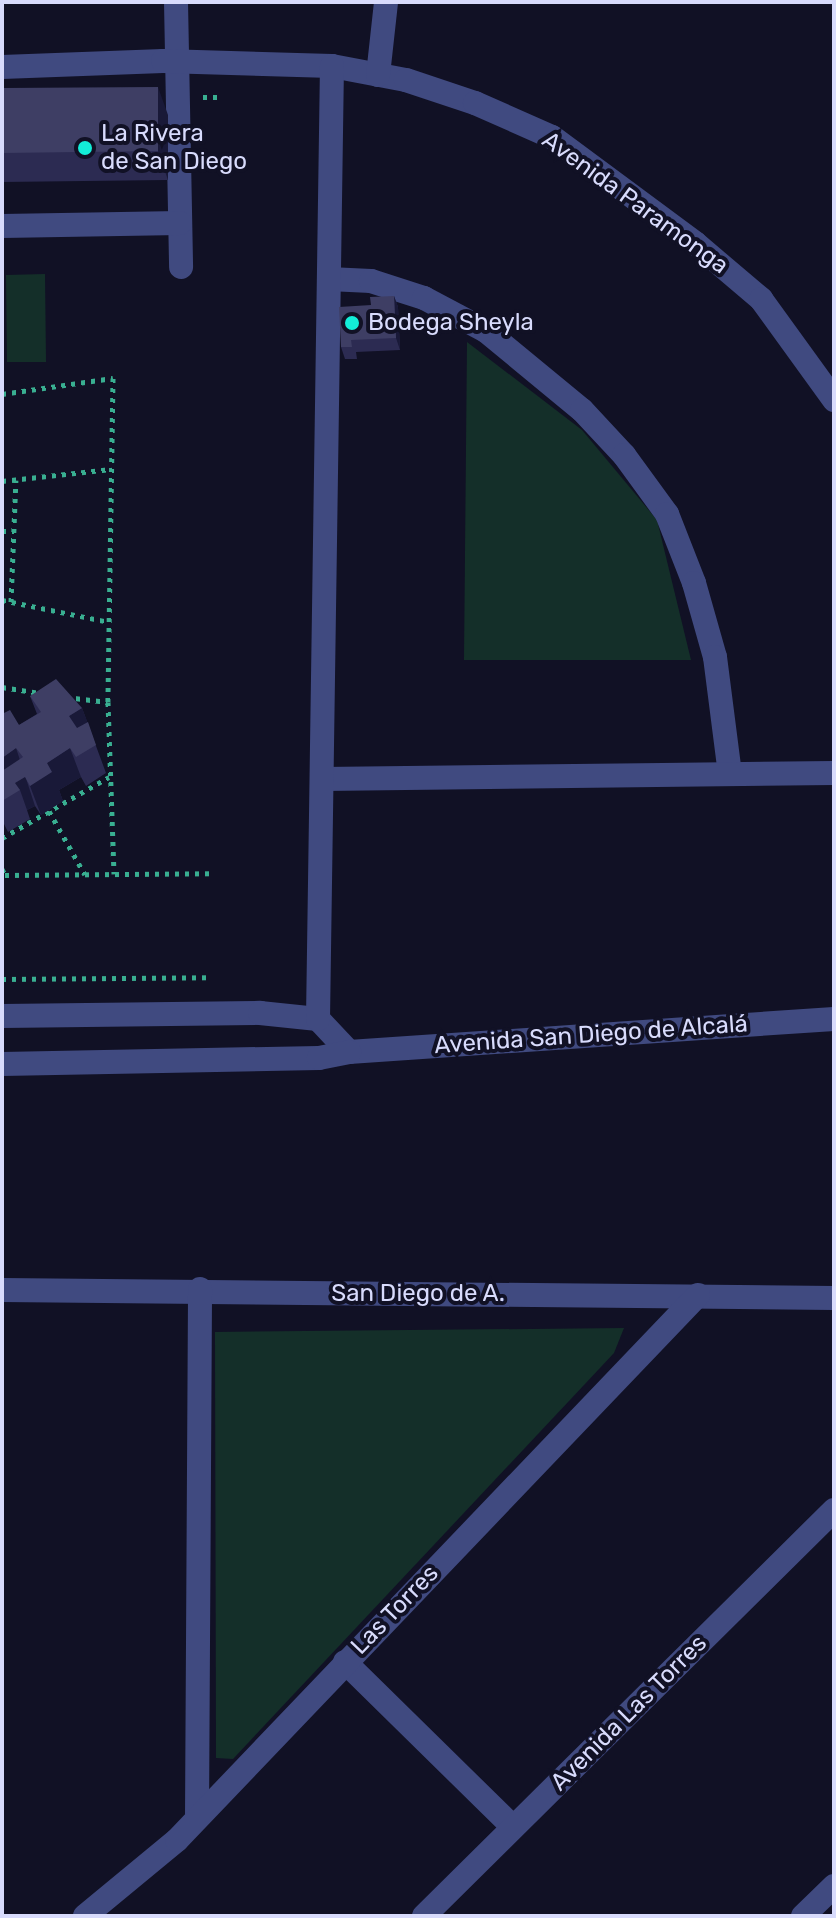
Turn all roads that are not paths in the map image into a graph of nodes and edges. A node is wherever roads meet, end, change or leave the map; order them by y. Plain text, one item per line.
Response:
1 (176, 2) edge
2 (386, 2) edge
3 (176, 62) junction
4 (332, 66) junction
5 (2, 67) edge
6 (378, 75) junction
7 (180, 223) junction
8 (2, 226) edge
9 (181, 267) dead end
10 (329, 279) junction
11 (834, 400) edge
12 (834, 773) edge
13 (730, 774) junction
14 (323, 779) junction
15 (2, 1016) edge
16 (318, 1019) junction
17 (834, 1019) edge
18 (349, 1052) junction
19 (2, 1064) edge
20 (200, 1289) junction
21 (2, 1290) edge
22 (698, 1295) junction
23 (834, 1298) edge
24 (834, 1510) edge
25 (345, 1662) junction
26 (197, 1817) junction
27 (513, 1827) junction
28 (834, 1886) edge
29 (85, 1916) edge
30 (424, 1916) edge
31 (803, 1916) edge

1 - 3 street
2 - 6 street
3 - 4 street, Avenida Paramonga
3 - 5 street, Avenida Paramonga
3 - 7 street
4 - 6 street, Avenida Paramonga
4 - 10 street
6 - 11 street, Avenida Paramonga
7 - 8 street
7 - 9 street
10 - 13 street
10 - 14 street
12 - 13 street
13 - 14 street
14 - 16 street
15 - 16 street
16 - 18 street
17 - 18 street, Avenida San Diego de Alcalá
18 - 19 street, Avenida San Diego de Alcalá
20 - 21 street, San Diego de A.
20 - 22 street, San Diego de A.
20 - 26 street
22 - 23 street, San Diego de A.
22 - 25 street, Las Torres
24 - 27 street, Avenida Las Torres
25 - 26 street, Las Torres
25 - 27 street
26 - 29 street, Las Torres
27 - 30 street, Avenida Las Torres
28 - 31 street

